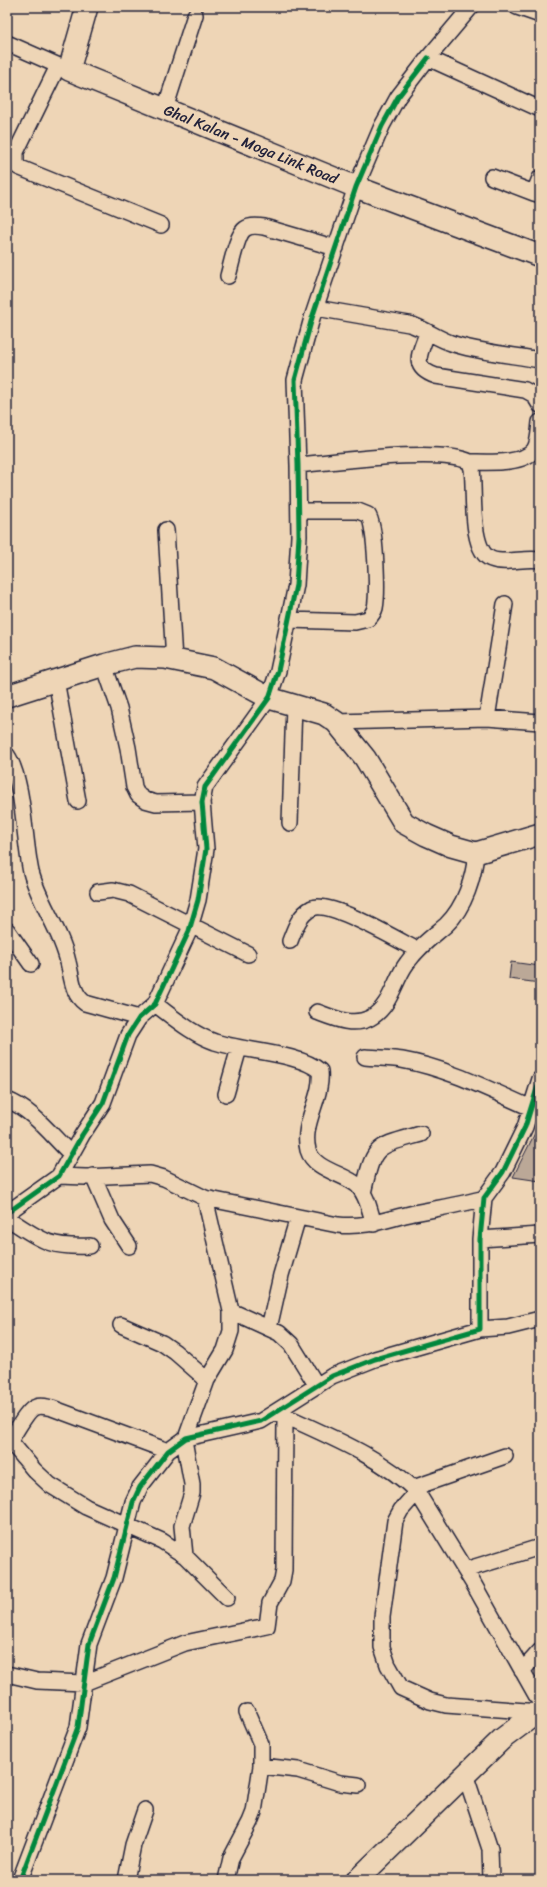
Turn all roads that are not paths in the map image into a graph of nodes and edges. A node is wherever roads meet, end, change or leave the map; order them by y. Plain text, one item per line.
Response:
1 (87, 7) edge
2 (471, 7) edge
3 (517, 7) edge
4 (195, 15) dead end
5 (540, 15) edge
6 (7, 42) edge
7 (428, 58) junction
8 (63, 68) junction
9 (165, 109) junction
10 (540, 109) edge
11 (492, 176) dead end
12 (540, 178) edge
13 (356, 187) junction
14 (537, 194) edge
15 (161, 225) dead end
16 (336, 248) junction
17 (540, 256) edge
18 (228, 276) dead end
19 (316, 308) junction
20 (427, 333) junction
21 (540, 360) edge
22 (540, 405) edge
23 (540, 422) edge
24 (470, 462) junction
25 (298, 465) junction
26 (299, 511) junction
27 (166, 530) dead end
28 (540, 560) edge
29 (505, 604) dead end
30 (289, 620) junction
31 (174, 660) junction
32 (104, 665) junction
33 (56, 680) junction
34 (7, 696) edge
35 (269, 698) junction
36 (294, 705) junction
37 (488, 718) junction
38 (336, 722) junction
39 (540, 722) edge
40 (7, 755) edge
41 (78, 801) dead end
42 (202, 802) junction
43 (290, 823) dead end
44 (540, 834) edge
45 (476, 852) junction
46 (98, 892) dead end
47 (191, 925) junction
48 (7, 930) edge
49 (290, 941) dead end
50 (417, 950) junction
51 (248, 954) dead end
52 (31, 964) dead end
53 (155, 1004) junction
54 (317, 1012) dead end
55 (139, 1018) junction
56 (239, 1048) junction
57 (365, 1057) dead end
58 (540, 1079) edge
59 (226, 1094) dead end
60 (7, 1100) edge
61 (534, 1113) edge
62 (421, 1134) dead end
63 (71, 1154) junction
64 (59, 1176) junction
65 (93, 1176) junction
66 (363, 1193) junction
67 (205, 1198) junction
68 (484, 1198) junction
69 (7, 1213) edge
70 (298, 1217) junction
71 (7, 1218) edge
72 (374, 1224) junction
73 (540, 1235) edge
74 (480, 1239) junction
75 (90, 1246) dead end
76 (129, 1246) dead end
77 (232, 1311) junction
78 (540, 1319) edge
79 (120, 1325) dead end
80 (269, 1328) junction
81 (480, 1329) junction
82 (207, 1380) junction
83 (317, 1386) junction
84 (281, 1414) junction
85 (185, 1439) junction
86 (9, 1443) edge
87 (168, 1451) junction
88 (505, 1456) dead end
89 (415, 1490) junction
90 (126, 1526) junction
91 (540, 1547) edge
92 (185, 1556) junction
93 (465, 1570) junction
94 (227, 1598) dead end
95 (540, 1651) edge
96 (522, 1671) junction
97 (7, 1674) edge
98 (84, 1683) junction
99 (540, 1702) edge
100 (247, 1712) dead end
101 (540, 1713) edge
102 (261, 1766) junction
103 (465, 1774) junction
104 (358, 1785) dead end
105 (145, 1810) dead end
106 (20, 1880) edge
107 (126, 1880) edge
108 (226, 1880) edge
109 (356, 1880) edge
110 (491, 1880) edge

1 - 8 street
2 - 7 street
3 - 5 street
4 - 9 street
6 - 8 street
7 - 10 street
7 - 13 street
8 - 9 street, Ghal Kalan - Moga Link Road
8 - 15 street
9 - 13 street, Ghal Kalan - Moga Link Road
11 - 14 street
12 - 14 street
13 - 16 street
13 - 17 street, Ghal Kalan - Moga Link Road
16 - 18 street
16 - 19 street
19 - 20 street
19 - 25 street
20 - 21 street
20 - 22 street
23 - 24 street
24 - 25 street
24 - 28 street
25 - 26 street
26 - 30 street
26 - 30 street
27 - 31 street
29 - 37 street
30 - 35 street
31 - 32 street
31 - 35 street
32 - 33 street
32 - 42 street
33 - 34 street
33 - 41 street
35 - 36 street
35 - 42 street
36 - 38 street
36 - 43 street
37 - 38 street
37 - 39 street
38 - 45 street
40 - 55 street
42 - 47 street
44 - 45 street
45 - 50 street
46 - 47 street
47 - 51 street
47 - 53 street
48 - 52 street
49 - 50 street
50 - 54 street
53 - 55 street
53 - 56 street
55 - 63 street
56 - 59 street
56 - 66 street
57 - 61 street
58 - 61 street
60 - 63 street
61 - 68 street
62 - 66 street
63 - 64 street
64 - 65 street
64 - 69 street
65 - 67 street
65 - 76 street
66 - 72 street
67 - 70 street
67 - 77 street
68 - 72 street
68 - 74 street
70 - 72 street
70 - 80 street
71 - 75 street
73 - 74 street
74 - 81 street
77 - 80 street
77 - 82 street
78 - 81 street
79 - 82 street
80 - 83 street
81 - 83 street
82 - 85 street
83 - 84 street
84 - 85 street
84 - 89 street
84 - 98 street
85 - 87 street
85 - 92 street
86 - 87 street
86 - 90 street
87 - 90 street
88 - 89 street
89 - 93 street
89 - 101 street
90 - 92 street
90 - 98 street
91 - 93 street
92 - 94 street
93 - 96 street
95 - 96 street
96 - 99 street
97 - 98 street
98 - 106 street
100 - 102 street
101 - 103 street
102 - 104 street
102 - 108 street
103 - 109 street
103 - 110 street
105 - 107 street

